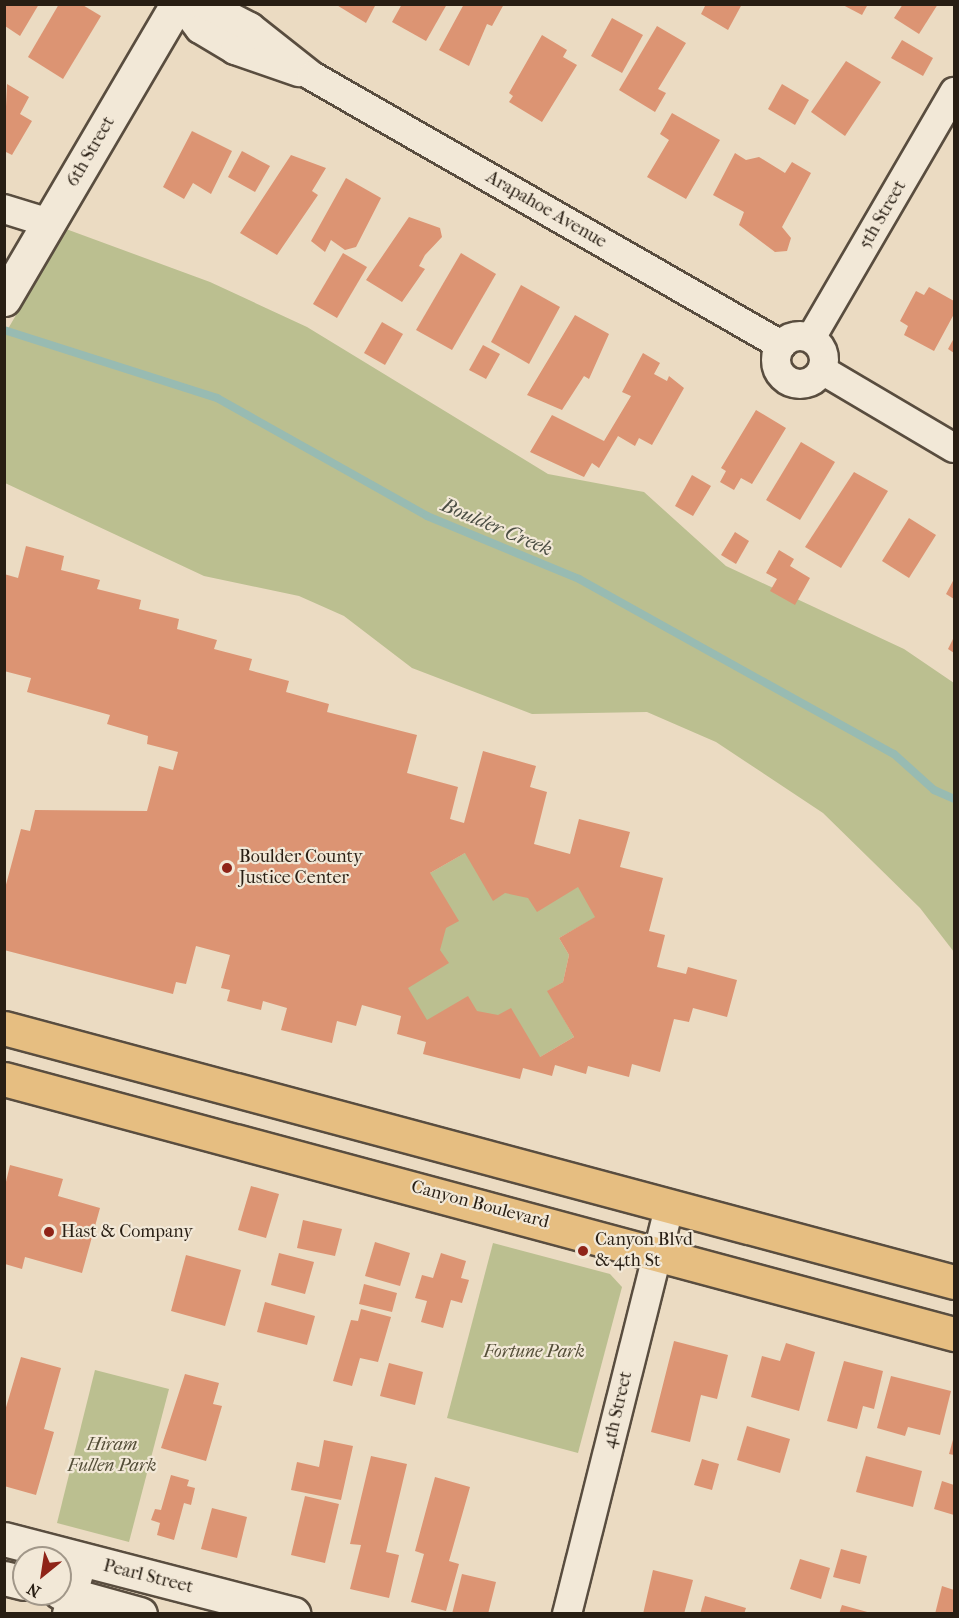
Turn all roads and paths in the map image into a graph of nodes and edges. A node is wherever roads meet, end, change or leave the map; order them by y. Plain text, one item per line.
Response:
1 (177, 4) edge
2 (182, 4) edge
3 (205, 4) edge
4 (312, 76) junction
5 (954, 92) edge
6 (4, 209) edge
7 (50, 224) junction
8 (4, 299) edge
9 (811, 338) junction
10 (781, 345) junction
11 (822, 370) junction
12 (954, 448) edge
13 (4, 1028) edge
14 (4, 1079) edge
15 (669, 1207) junction
16 (656, 1253) junction
17 (954, 1282) edge
18 (954, 1334) edge
19 (4, 1539) edge
20 (83, 1560) junction
21 (72, 1586) edge
22 (72, 1601) edge
23 (140, 1614) edge
24 (292, 1614) edge
25 (567, 1614) edge

1 - 7 street, 6th Street
2 - 4 street, Arapahoe Avenue
3 - 4 street, Arapahoe Avenue
4 - 10 street, Arapahoe Avenue
5 - 9 street, 5th Street
6 - 7 street
7 - 8 street, 6th Street
9 - 10 street
9 - 11 street
10 - 11 street
11 - 12 street
13 - 15 main road
14 - 16 main road, Canyon Boulevard
15 - 16 street, 4th Street
15 - 17 main road
16 - 18 main road, Canyon Boulevard
16 - 25 street, 4th Street
19 - 20 street, Pearl Street
20 - 21 street
20 - 24 street, Pearl Street
22 - 23 street, Pearl Street

